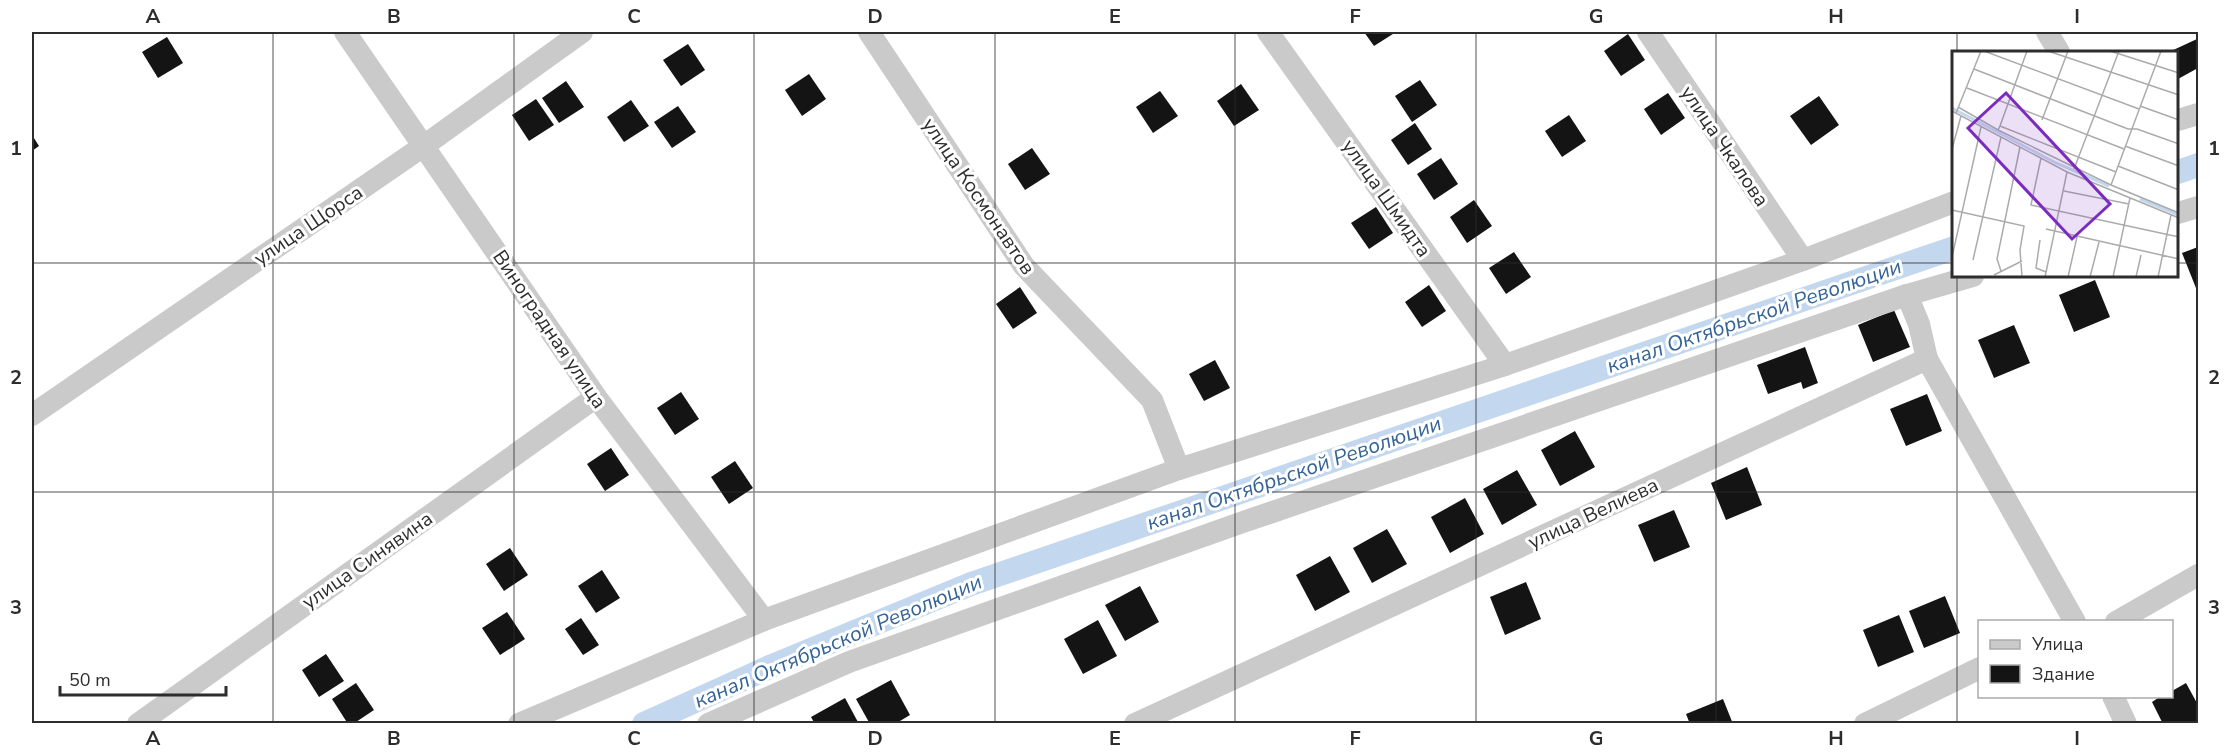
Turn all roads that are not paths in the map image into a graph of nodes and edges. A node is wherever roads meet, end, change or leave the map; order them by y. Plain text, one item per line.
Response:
1 (345, 32) edge
2 (582, 32) edge
3 (869, 32) edge
4 (1269, 32) edge
5 (1648, 32) edge
6 (2047, 32) edge
7 (2058, 51) edge
8 (2199, 114) edge
9 (2179, 120) edge
10 (424, 145) junction
11 (1952, 203) edge
12 (2199, 207) edge
13 (2179, 213) edge
14 (1803, 260) junction
15 (1966, 278) edge
16 (1907, 295) junction
17 (1927, 359) junction
18 (1505, 365) junction
19 (596, 397) junction
20 (32, 415) edge
21 (1179, 469) junction
22 (2199, 575) edge
23 (764, 620) junction
24 (2074, 620) edge
25 (2118, 620) edge
26 (1978, 669) edge
27 (2114, 698) edge
28 (718, 721) edge
29 (138, 723) edge
30 (519, 723) edge
31 (1135, 723) edge
32 (1865, 723) edge
33 (2126, 723) edge

1 - 10 street, Виноградная улица
2 - 10 street, улица Щорса
3 - 21 street, улица Космонавтов
4 - 18 street, улица Шмидта
5 - 14 street, улица Чкалова
6 - 7 street
8 - 9 street
10 - 19 street, Виноградная улица
10 - 20 street, улица Щорса
11 - 14 street
12 - 13 street
14 - 18 street
15 - 16 street
16 - 17 street
16 - 28 street
17 - 24 street
17 - 31 street, улица Велиева
18 - 21 street
19 - 23 street, Виноградная улица
19 - 29 street, улица Синявина
21 - 23 street
22 - 25 street
23 - 30 street
26 - 32 street
27 - 33 street

